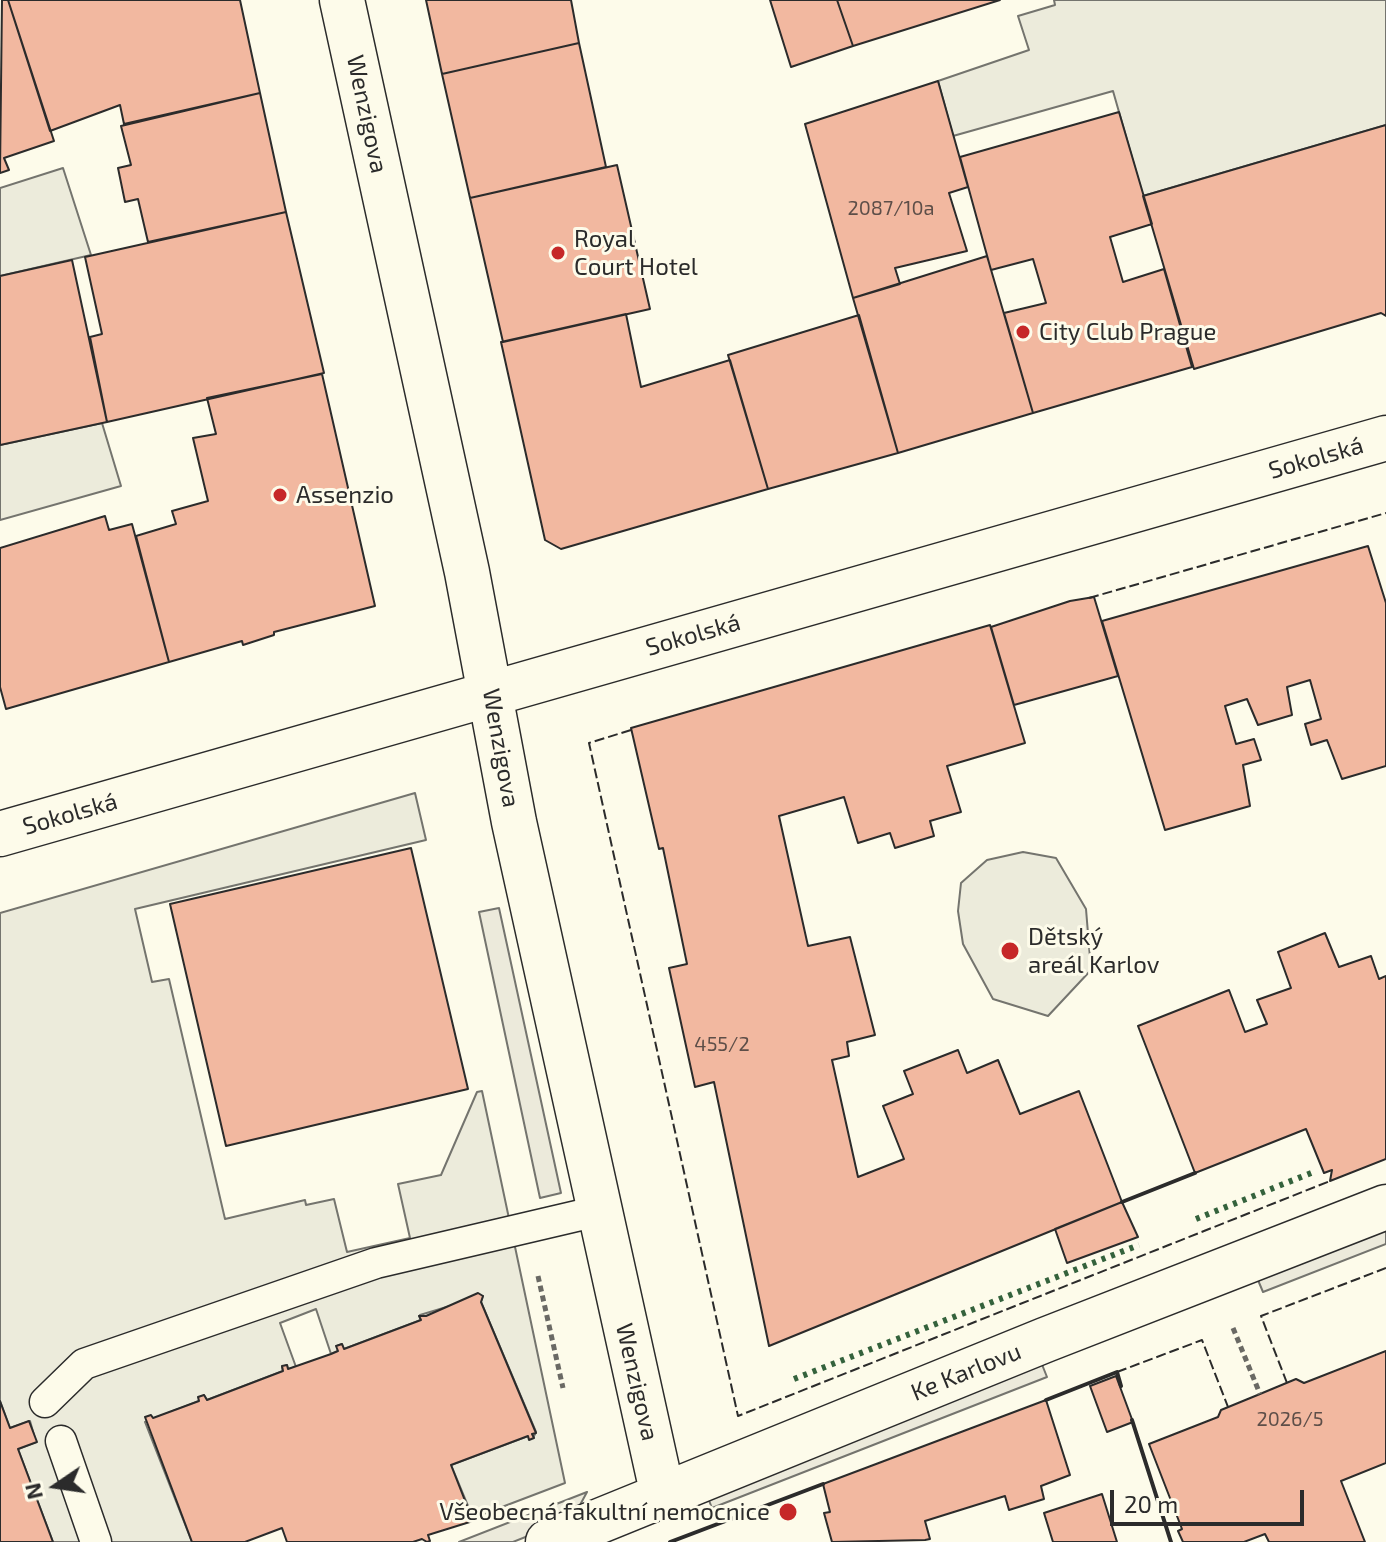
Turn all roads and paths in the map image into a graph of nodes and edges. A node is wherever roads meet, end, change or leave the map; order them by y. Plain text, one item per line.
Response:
1 (342, 0) edge
2 (1386, 438) edge
3 (491, 693) junction
4 (0, 834) edge
5 (1386, 1207) edge
6 (598, 1211) junction
7 (537, 1274) dead end
8 (1228, 1315) dead end
9 (563, 1388) dead end
10 (1260, 1394) dead end
11 (45, 1402) dead end
12 (61, 1441) dead end
13 (663, 1496) junction
14 (96, 1542) edge
15 (548, 1542) edge

1 - 3 street, Wenzigova
2 - 3 street, Sokolská
3 - 4 street, Sokolská
3 - 6 street, Wenzigova
5 - 13 street, Ke Karlovu
6 - 11 lane
6 - 13 street, Wenzigova
7 - 9 path
8 - 10 path
12 - 14 lane
13 - 15 street, Ke Karlovu

